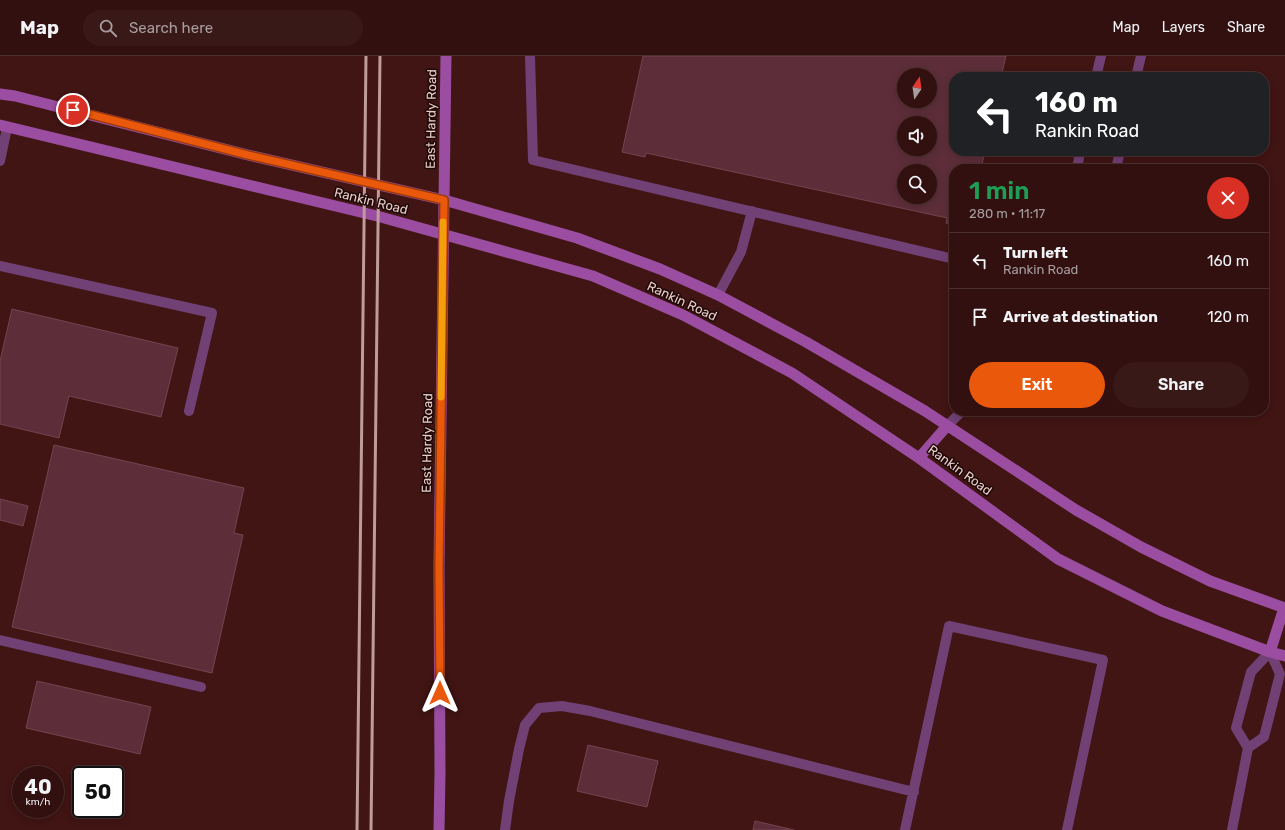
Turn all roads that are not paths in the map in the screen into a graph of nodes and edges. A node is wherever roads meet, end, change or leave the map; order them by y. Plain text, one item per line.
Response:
1 (446, 56) edge
2 (530, 56) edge
3 (1101, 56) edge
4 (1141, 56) edge
5 (1097, 72) edge
6 (1137, 72) edge
7 (0, 94) edge
8 (4, 126) edge
9 (0, 161) edge
10 (444, 200) junction
11 (752, 211) junction
12 (443, 234) junction
13 (949, 258) edge
14 (0, 266) edge
15 (718, 295) junction
16 (189, 411) dead end
17 (957, 416) edge
18 (947, 426) junction
19 (919, 458) junction
20 (1284, 608) edge
21 (0, 640) edge
22 (1270, 652) junction
23 (1285, 656) edge
24 (201, 687) dead end
25 (1248, 748) junction
26 (914, 792) junction
27 (439, 830) edge
28 (505, 830) edge
29 (905, 830) edge
30 (1067, 830) edge
31 (1232, 830) edge

1 - 10 main road, East Hardy Road
2 - 11 lane
3 - 5 lane
4 - 6 lane
7 - 10 main road, Rankin Road
8 - 9 lane
8 - 12 main road, Rankin Road
10 - 12 main road, East Hardy Road
10 - 15 main road, Rankin Road
11 - 13 lane
11 - 15 lane
12 - 19 main road, Rankin Road
12 - 27 main road, East Hardy Road
14 - 16 lane
15 - 18 main road, Rankin Road
17 - 18 lane
18 - 19 main road
18 - 20 main road, Rankin Road
19 - 22 main road, Rankin Road
20 - 22 main road
21 - 24 lane
22 - 23 main road, Rankin Road
22 - 25 lane
22 - 25 lane
25 - 31 lane
26 - 28 lane
26 - 29 lane
26 - 30 lane

